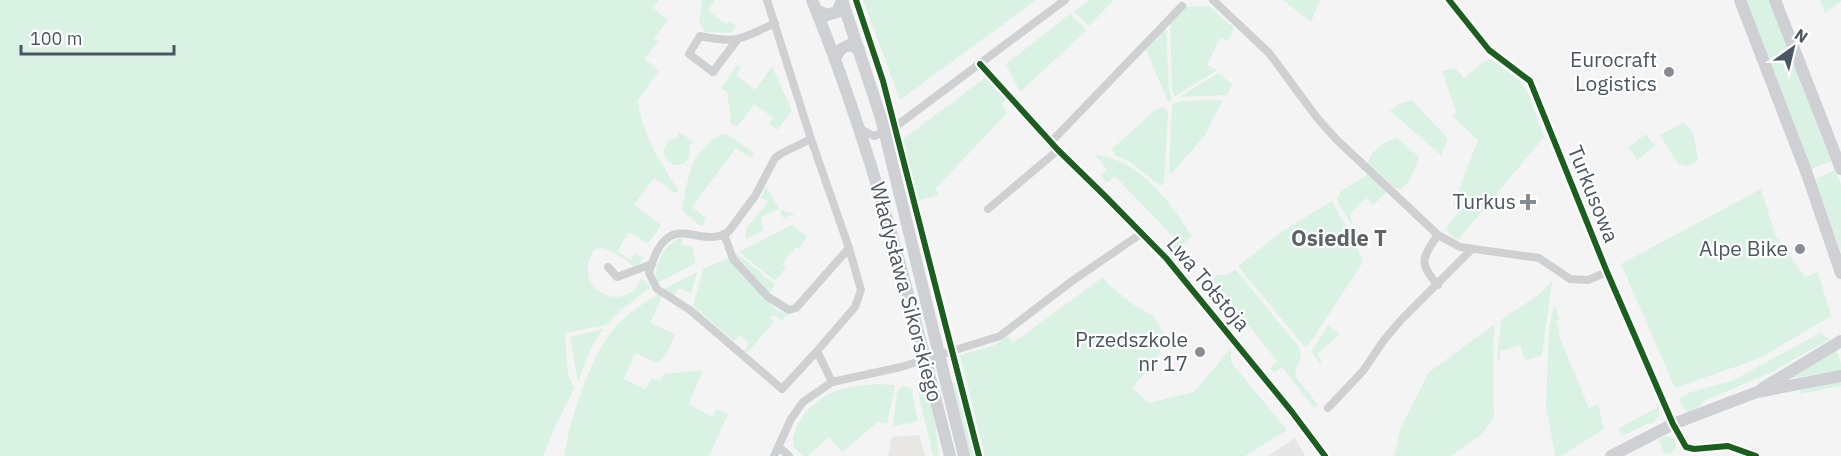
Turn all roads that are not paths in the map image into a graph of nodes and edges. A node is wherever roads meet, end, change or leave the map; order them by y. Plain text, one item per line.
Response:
1 (767, 0) edge
2 (1065, 0) edge
3 (1213, 0) edge
4 (1449, 0) edge
5 (1740, 0) edge
6 (1775, 0) edge
7 (842, 1) edge
8 (814, 5) edge
9 (1182, 6) dead end
10 (775, 23) junction
11 (737, 40) junction
12 (859, 49) junction
13 (835, 58) junction
14 (980, 64) junction
15 (860, 129) junction
16 (884, 132) junction
17 (811, 138) junction
18 (1051, 141) junction
19 (1058, 150) junction
20 (1841, 169) edge
21 (988, 209) dead end
22 (1142, 233) junction
23 (724, 234) junction
24 (1438, 235) junction
25 (849, 248) junction
26 (1472, 249) junction
27 (652, 264) junction
28 (608, 267) dead end
29 (1607, 272) junction
30 (1841, 273) edge
31 (1438, 285) junction
32 (1839, 340) edge
33 (817, 351) junction
34 (932, 356) junction
35 (1841, 376) edge
36 (831, 382) junction
37 (1757, 392) junction
38 (1328, 408) dead end
39 (1673, 424) junction
40 (778, 447) junction
41 (774, 456) edge
42 (789, 456) edge
43 (950, 456) edge
44 (964, 456) edge
45 (1325, 456) edge
46 (1611, 456) edge
47 (1756, 456) edge

1 - 10 street
2 - 14 street
3 - 24 street, Turkusowa
4 - 29 street, Turkusowa
5 - 30 street
6 - 20 street
7 - 8 street, Władysława Sikorskiego
7 - 12 street, Władysława Sikorskiego
8 - 13 street, Władysława Sikorskiego
9 - 18 street
10 - 11 street
10 - 17 street
11 - 11 street
12 - 13 street
12 - 16 street, Władysława Sikorskiego
13 - 15 street, Władysława Sikorskiego
14 - 16 street
14 - 18 street, Lwa Tołstoja
15 - 16 street
15 - 34 street, Władysława Sikorskiego
16 - 34 street, Władysława Sikorskiego
17 - 23 street
17 - 25 street
18 - 19 street, Lwa Tołstoja
19 - 21 street
19 - 22 street, Lwa Tołstoja
22 - 34 street, Lwa Tołstoja
22 - 45 street, Lwa Tołstoja
23 - 25 street
23 - 27 street
24 - 26 street, Turkusowa
24 - 31 street
25 - 33 street
26 - 29 street, Turkusowa
26 - 31 street
27 - 28 street
27 - 33 street
29 - 39 street, Turkusowa
31 - 38 street
32 - 37 street
33 - 36 street
34 - 36 street, Lwa Tołstoja
34 - 43 street, Władysława Sikorskiego
34 - 44 street, Władysława Sikorskiego
35 - 37 street
36 - 40 street
37 - 39 street
39 - 46 street
39 - 47 street, Turkusowa
40 - 41 street
40 - 42 street

